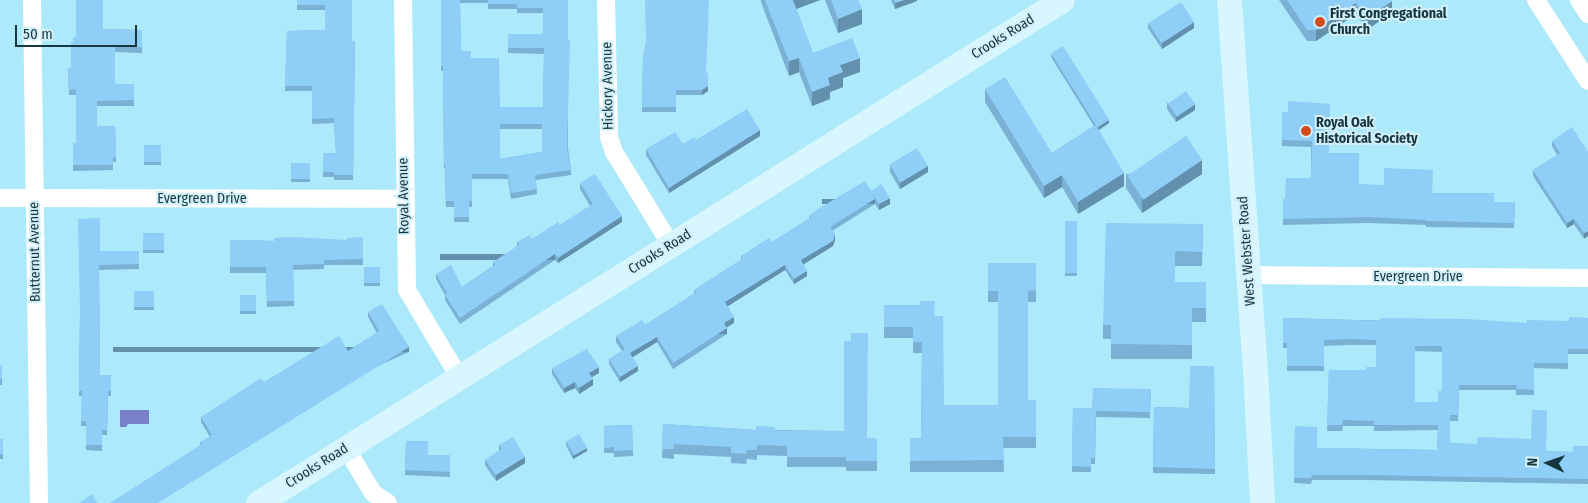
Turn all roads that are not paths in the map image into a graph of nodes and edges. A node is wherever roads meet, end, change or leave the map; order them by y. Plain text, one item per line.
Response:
1 (32, 0) edge
2 (403, 0) edge
3 (606, 0) edge
4 (1062, 0) edge
5 (1229, 0) edge
6 (1536, 0) edge
7 (1579, 0) edge
8 (1588, 14) edge
9 (1588, 81) edge
10 (0, 198) edge
11 (34, 199) junction
12 (404, 199) junction
13 (671, 245) junction
14 (1249, 275) junction
15 (1588, 278) edge
16 (459, 377) junction
17 (346, 448) junction
18 (39, 503) edge
19 (258, 503) edge
20 (388, 503) edge
21 (1262, 503) edge

1 - 11 street, Butternut Avenue
2 - 12 street, Royal Avenue
3 - 13 street, Hickory Avenue
4 - 13 main road, Crooks Road
5 - 14 main road, West Webster Road
6 - 9 street
7 - 8 street
10 - 11 street, Evergreen Drive
11 - 12 street, Evergreen Drive
11 - 18 street, Butternut Avenue
12 - 16 street, Royal Avenue
13 - 16 main road, Crooks Road
14 - 15 street, Evergreen Drive
14 - 21 main road, West Webster Road
16 - 17 main road, Crooks Road
17 - 19 main road, Crooks Road
17 - 20 street

